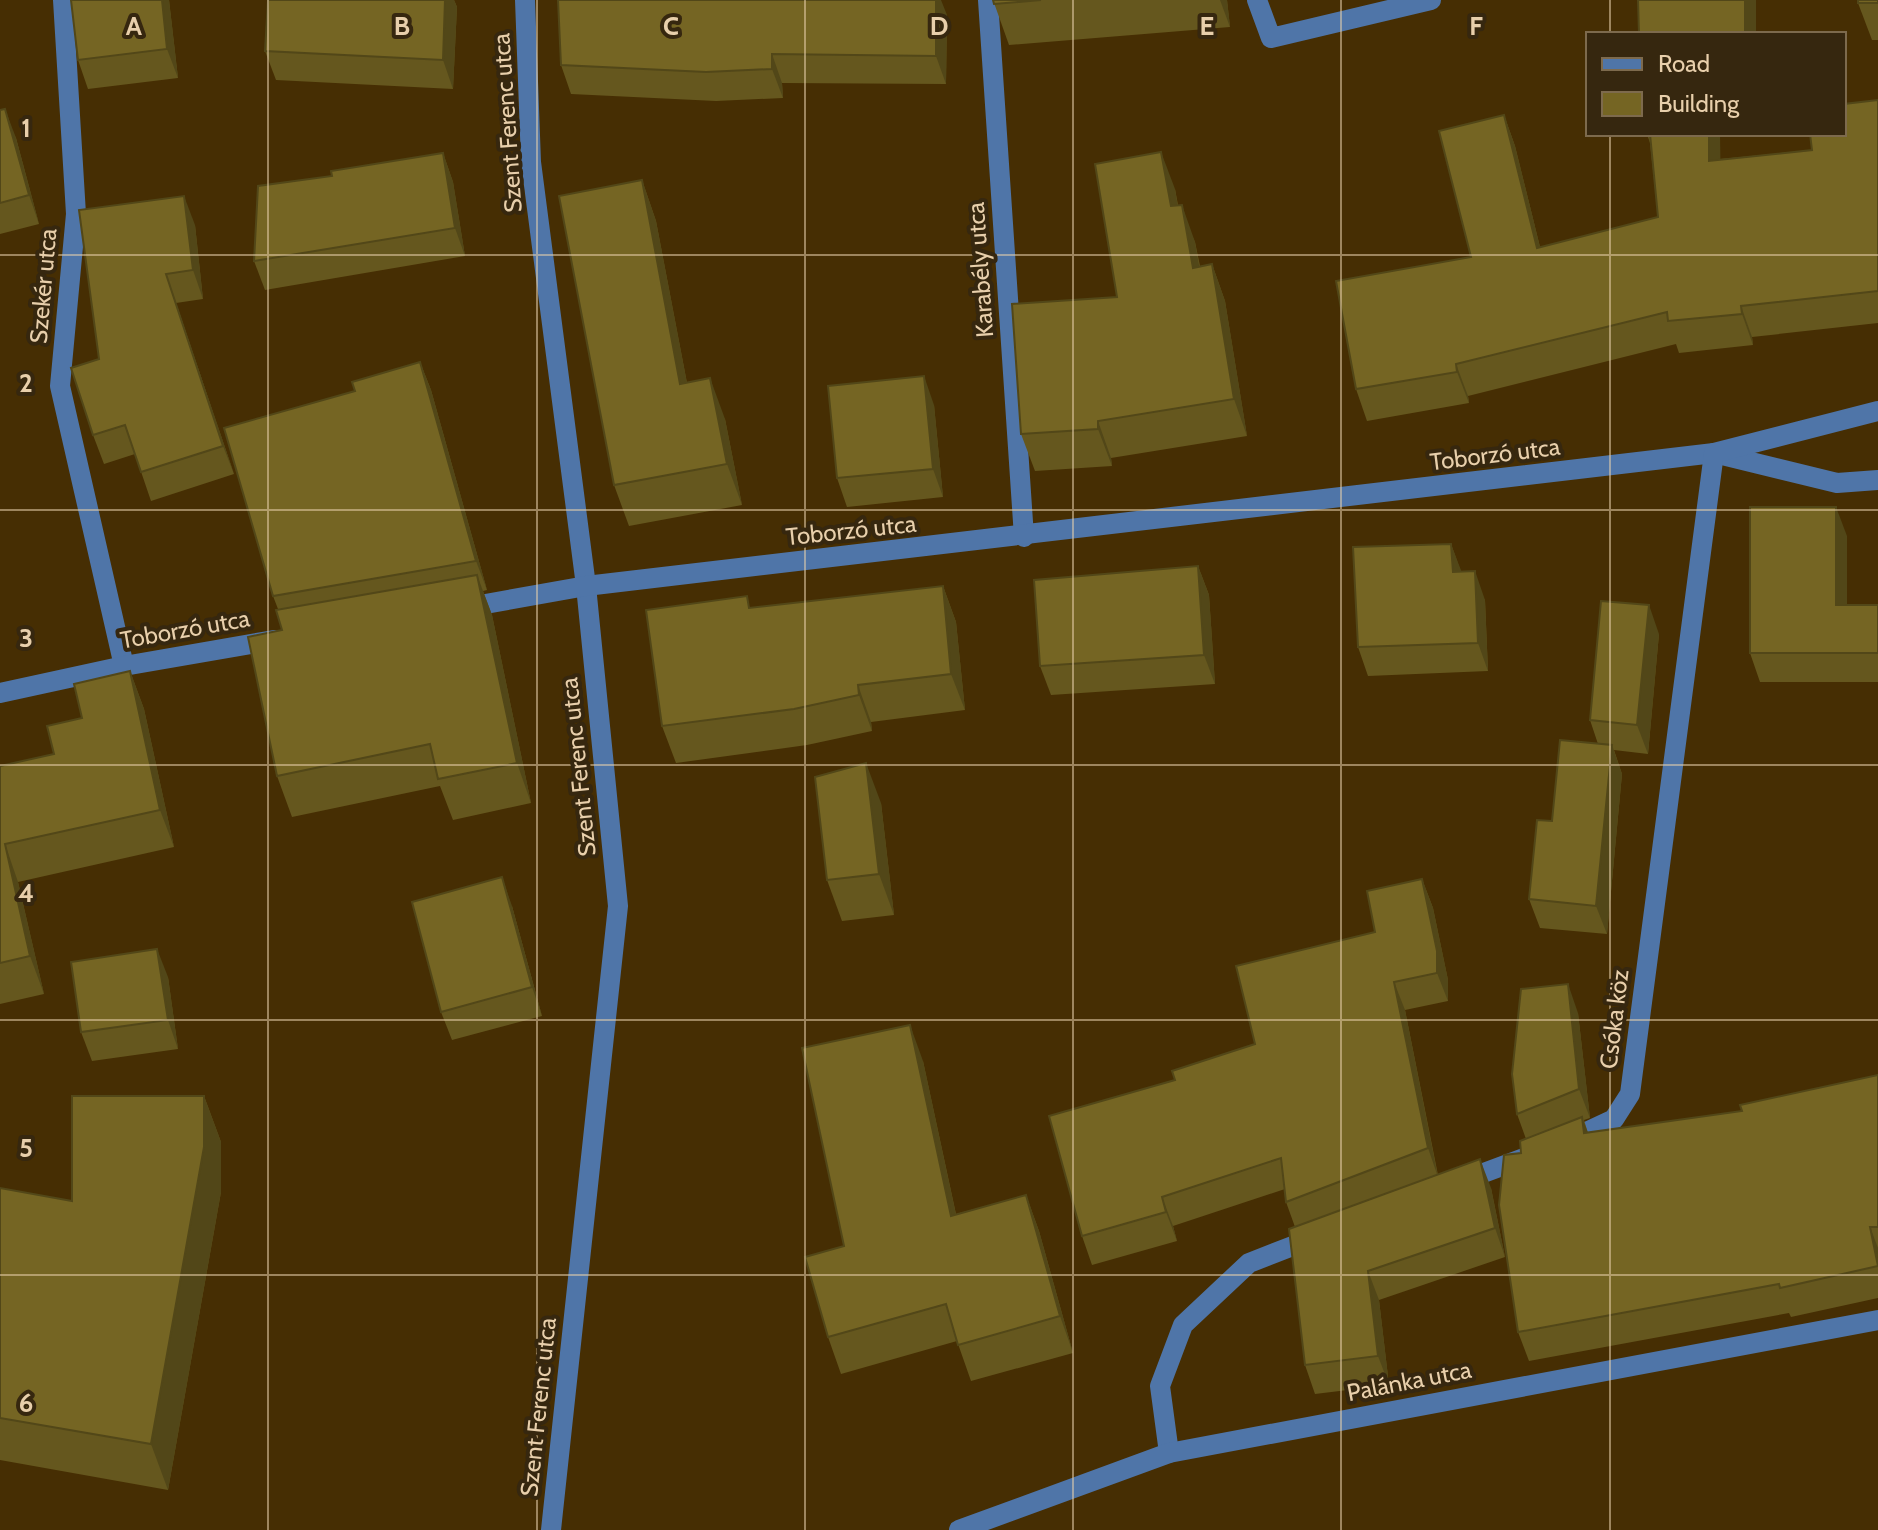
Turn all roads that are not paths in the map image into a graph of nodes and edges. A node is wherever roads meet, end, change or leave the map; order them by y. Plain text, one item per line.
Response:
1 (63, 0) edge
2 (525, 0) edge
3 (988, 0) edge
4 (1257, 0) edge
5 (1431, 0) edge
6 (1878, 411) edge
7 (1714, 453) junction
8 (1878, 480) edge
9 (1024, 537) junction
10 (586, 586) junction
11 (448, 610) edge
12 (294, 637) edge
13 (124, 666) junction
14 (0, 693) edge
15 (1442, 1189) edge
16 (1338, 1229) edge
17 (1878, 1320) edge
18 (1169, 1453) junction
19 (551, 1530) edge
20 (959, 1530) edge

1 - 13 street, Szekér utca
2 - 10 street, Szent Ferenc utca
3 - 9 street, Karabély utca
4 - 5 street
6 - 7 street, Toborzó utca
7 - 8 street, Toborzó utca
7 - 9 street, Toborzó utca
7 - 15 street, Csóka köz
9 - 10 street, Toborzó utca
10 - 11 street, Toborzó utca
10 - 19 street, Szent Ferenc utca
12 - 13 street, Toborzó utca
13 - 14 street, Toborzó utca
16 - 18 street
17 - 18 street, Palánka utca
18 - 20 street, Palánka utca

